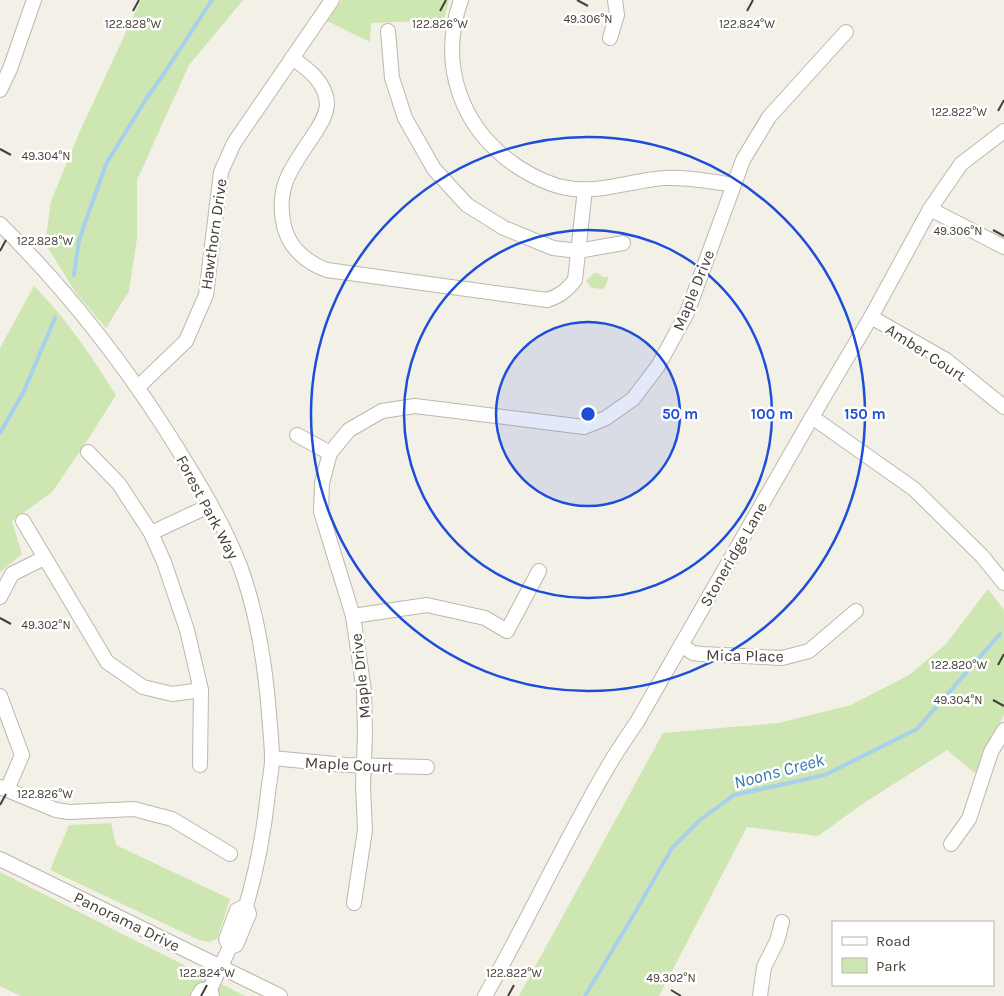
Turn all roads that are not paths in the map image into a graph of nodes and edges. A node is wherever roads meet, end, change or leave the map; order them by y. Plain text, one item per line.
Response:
1 (34, 0) edge
2 (332, 0) edge
3 (461, 0) edge
4 (615, 0) edge
5 (388, 31) dead end
6 (846, 32) dead end
7 (610, 38) dead end
8 (292, 58) junction
9 (0, 90) edge
10 (1004, 130) edge
11 (733, 185) junction
12 (585, 189) junction
13 (930, 210) junction
14 (0, 224) edge
15 (623, 244) dead end
16 (1004, 246) edge
17 (578, 251) junction
18 (871, 317) junction
19 (138, 387) junction
20 (1004, 407) edge
21 (812, 417) junction
22 (298, 436) dead end
23 (88, 452) dead end
24 (330, 453) junction
25 (211, 505) junction
26 (24, 521) dead end
27 (151, 534) junction
28 (44, 558) junction
29 (539, 571) dead end
30 (1004, 584) edge
31 (0, 597) edge
32 (856, 611) dead end
33 (353, 616) junction
34 (681, 645) junction
35 (202, 690) junction
36 (0, 696) edge
37 (1004, 730) edge
38 (272, 758) junction
39 (200, 765) dead end
40 (364, 765) junction
41 (426, 768) dead end
42 (3, 789) edge
43 (951, 844) dead end
44 (230, 854) dead end
45 (0, 859) edge
46 (354, 903) dead end
47 (782, 922) dead end
48 (222, 967) junction
49 (207, 994) edge
50 (280, 996) edge
51 (485, 996) edge
52 (760, 996) edge

1 - 9 street
2 - 8 street, Hawthorn Drive
3 - 12 street
4 - 7 street
5 - 17 street
6 - 11 street, Maple Drive
8 - 17 street
8 - 19 street, Hawthorn Drive
10 - 13 street, Stoneridge Lane
11 - 12 street
11 - 24 street, Maple Drive
12 - 17 street
13 - 16 street
13 - 18 street, Stoneridge Lane
14 - 19 street, Forest Park Way
15 - 17 street
18 - 20 street, Amber Court
18 - 21 street, Stoneridge Lane
19 - 25 street, Forest Park Way
21 - 30 street
21 - 34 street, Stoneridge Lane
22 - 24 street
23 - 27 street
24 - 33 street, Maple Drive
25 - 27 street
25 - 38 street, Forest Park Way
26 - 28 street
27 - 35 street
28 - 31 street
28 - 35 street
29 - 33 street
32 - 34 street, Mica Place
33 - 40 street, Maple Drive
34 - 51 street, Stoneridge Lane
35 - 39 street
36 - 42 street
37 - 43 street
38 - 40 street, Maple Court
38 - 48 street, Forest Park Way
40 - 41 street, Maple Court
40 - 46 street, Maple Drive
42 - 44 street
45 - 48 street, Panorama Drive
47 - 52 street
48 - 49 street, Forest Park Way
48 - 50 street, Panorama Drive

